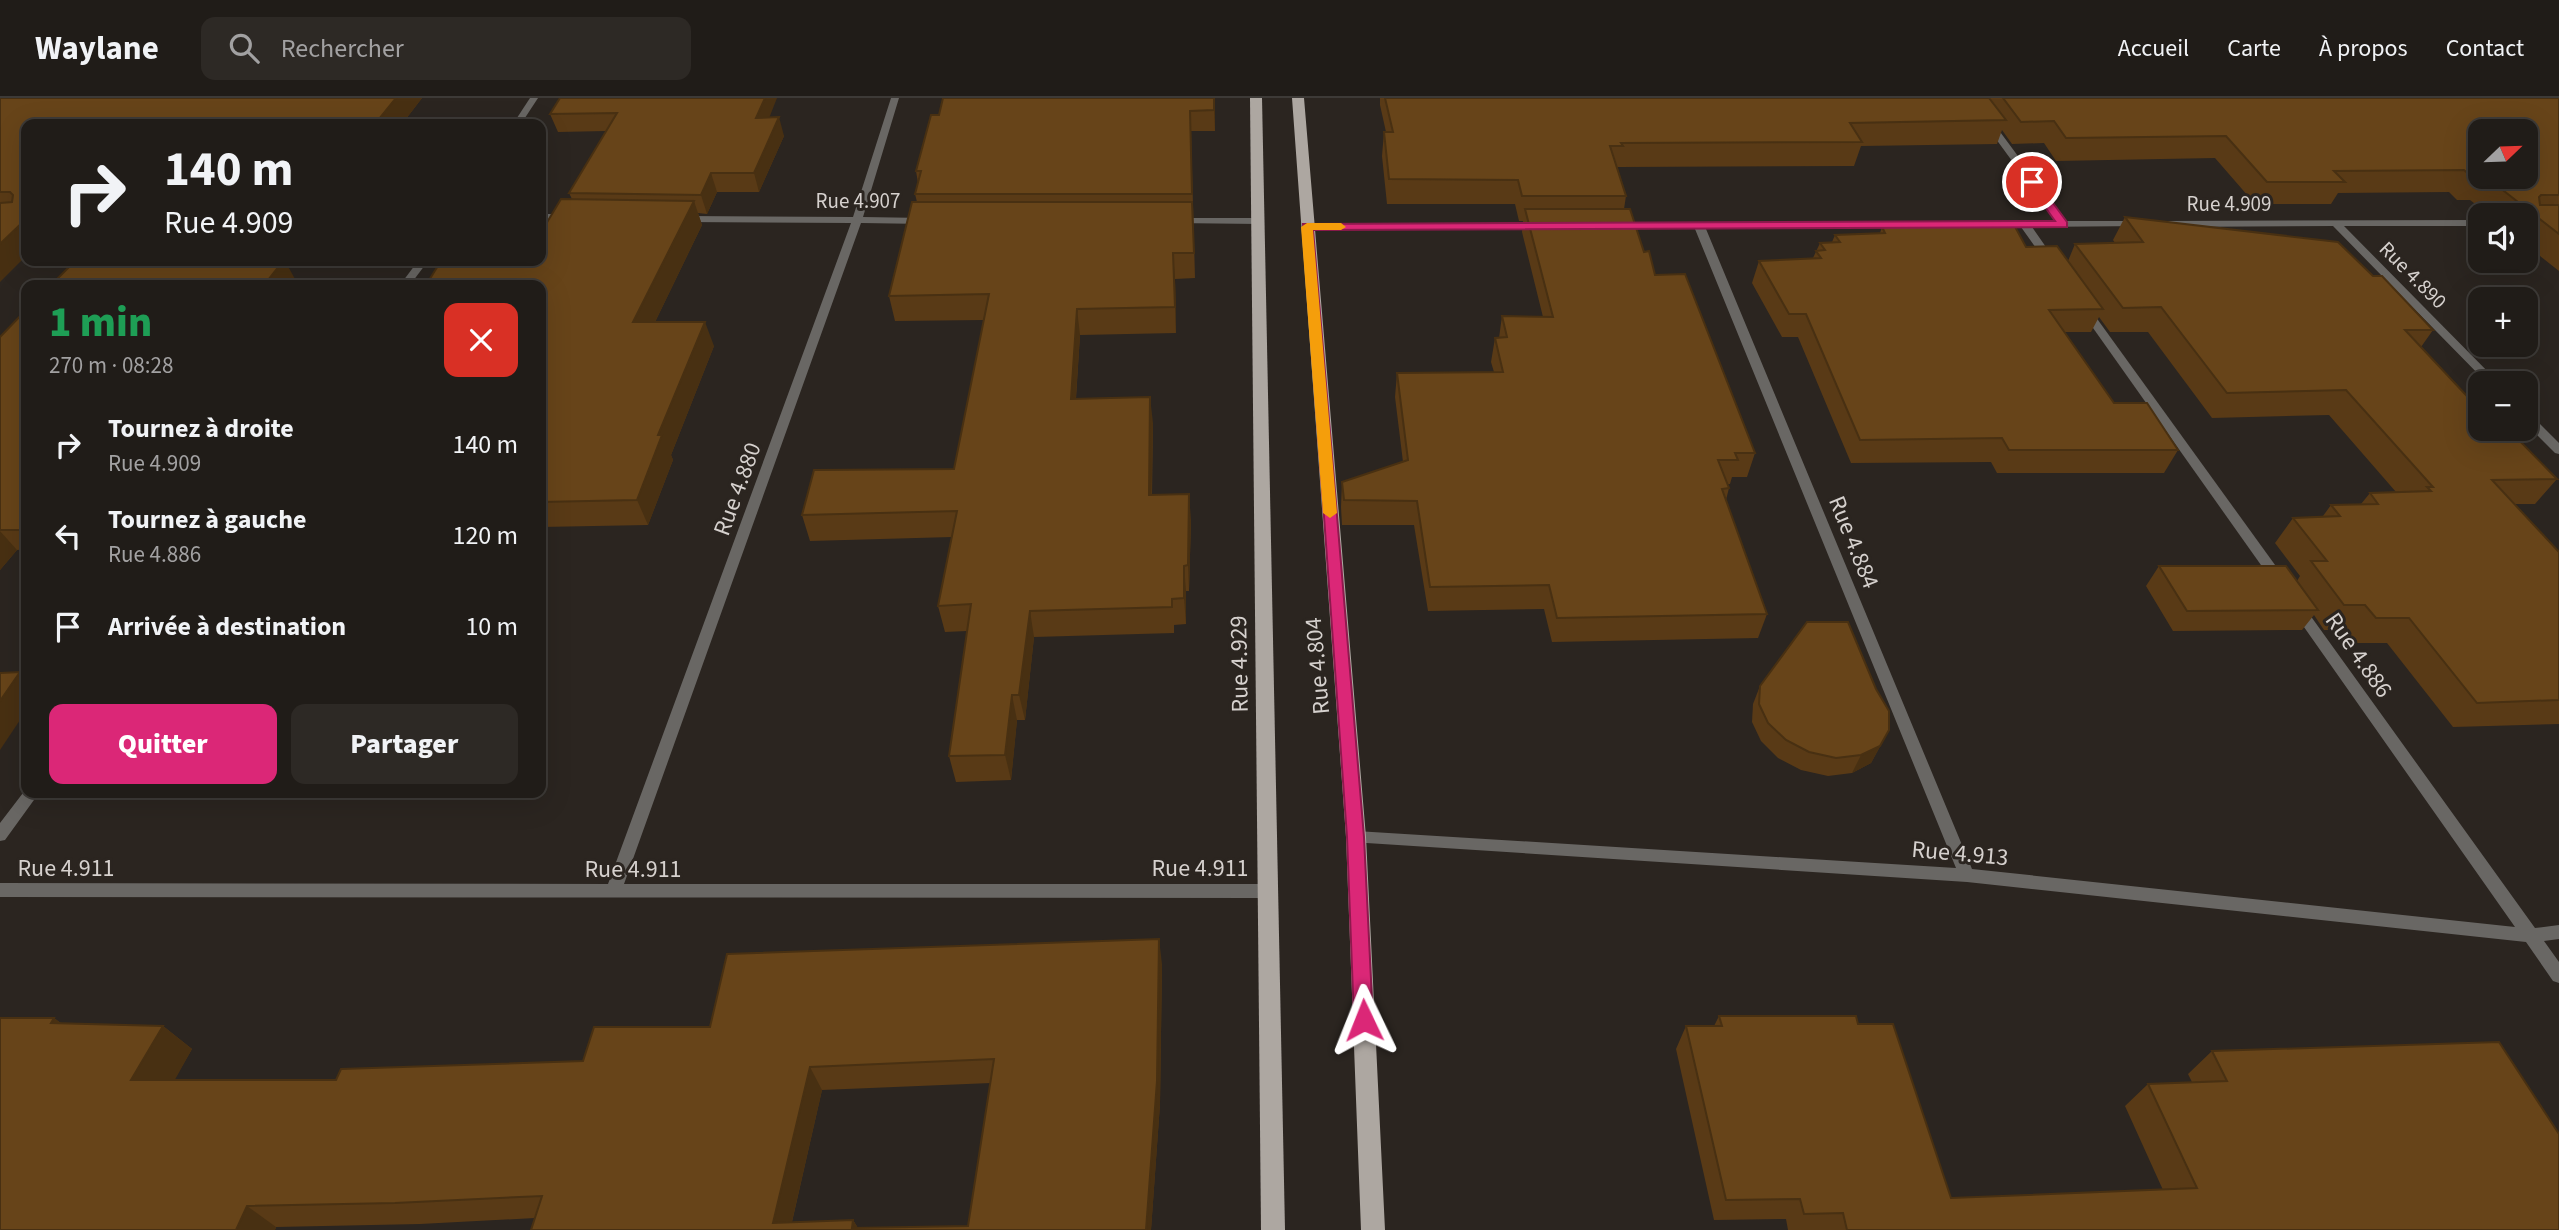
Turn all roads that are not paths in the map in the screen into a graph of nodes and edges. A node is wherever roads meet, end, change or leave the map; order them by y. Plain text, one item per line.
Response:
1 (534, 98) edge
2 (895, 98) edge
3 (1256, 98) edge
4 (1298, 98) edge
5 (1970, 98) edge
6 (520, 119) edge
7 (546, 217) edge
8 (582, 217) edge
9 (664, 218) edge
10 (857, 221) junction
11 (940, 221) edge
12 (1162, 221) edge
13 (1259, 221) junction
14 (2336, 223) junction
15 (2468, 223) edge
16 (2024, 224) junction
17 (2063, 224) junction
18 (2145, 224) edge
19 (2158, 224) edge
20 (1699, 225) junction
21 (1559, 226) edge
22 (1601, 226) edge
23 (1307, 227) junction
24 (2057, 269) edge
25 (2081, 303) edge
26 (2481, 371) edge
27 (2538, 429) edge
28 (2559, 450) edge
29 (27, 798) edge
30 (0, 835) edge
31 (1356, 837) junction
32 (1967, 876) junction
33 (0, 890) edge
34 (613, 891) junction
35 (1266, 891) junction
36 (2559, 932) edge
37 (2532, 936) junction
38 (2559, 976) edge
39 (1273, 1230) edge
40 (1373, 1230) edge

1 - 6 street
2 - 10 street, Rue 4.880
3 - 13 main road, Rue 4.929
4 - 23 main road, Rue 4.804
5 - 17 street
7 - 8 street
9 - 10 street, Rue 4.907
10 - 11 street, Rue 4.907
10 - 34 street, Rue 4.880
12 - 13 street
13 - 35 main road, Rue 4.929
14 - 15 street, Rue 4.909
14 - 19 street, Rue 4.909
14 - 26 street, Rue 4.890
16 - 17 street
16 - 20 street
16 - 24 street
17 - 18 street
20 - 22 street
20 - 32 street, Rue 4.884
21 - 23 street
23 - 31 main road, Rue 4.804
25 - 37 street, Rue 4.886
27 - 28 street
29 - 30 street
31 - 32 street, Rue 4.913
31 - 40 main road, Rue 4.804
32 - 37 street, Rue 4.913
33 - 34 street, Rue 4.911
34 - 35 street, Rue 4.911
35 - 39 main road, Rue 4.929
36 - 37 street, Rue 4.913
37 - 38 street, Rue 4.886

